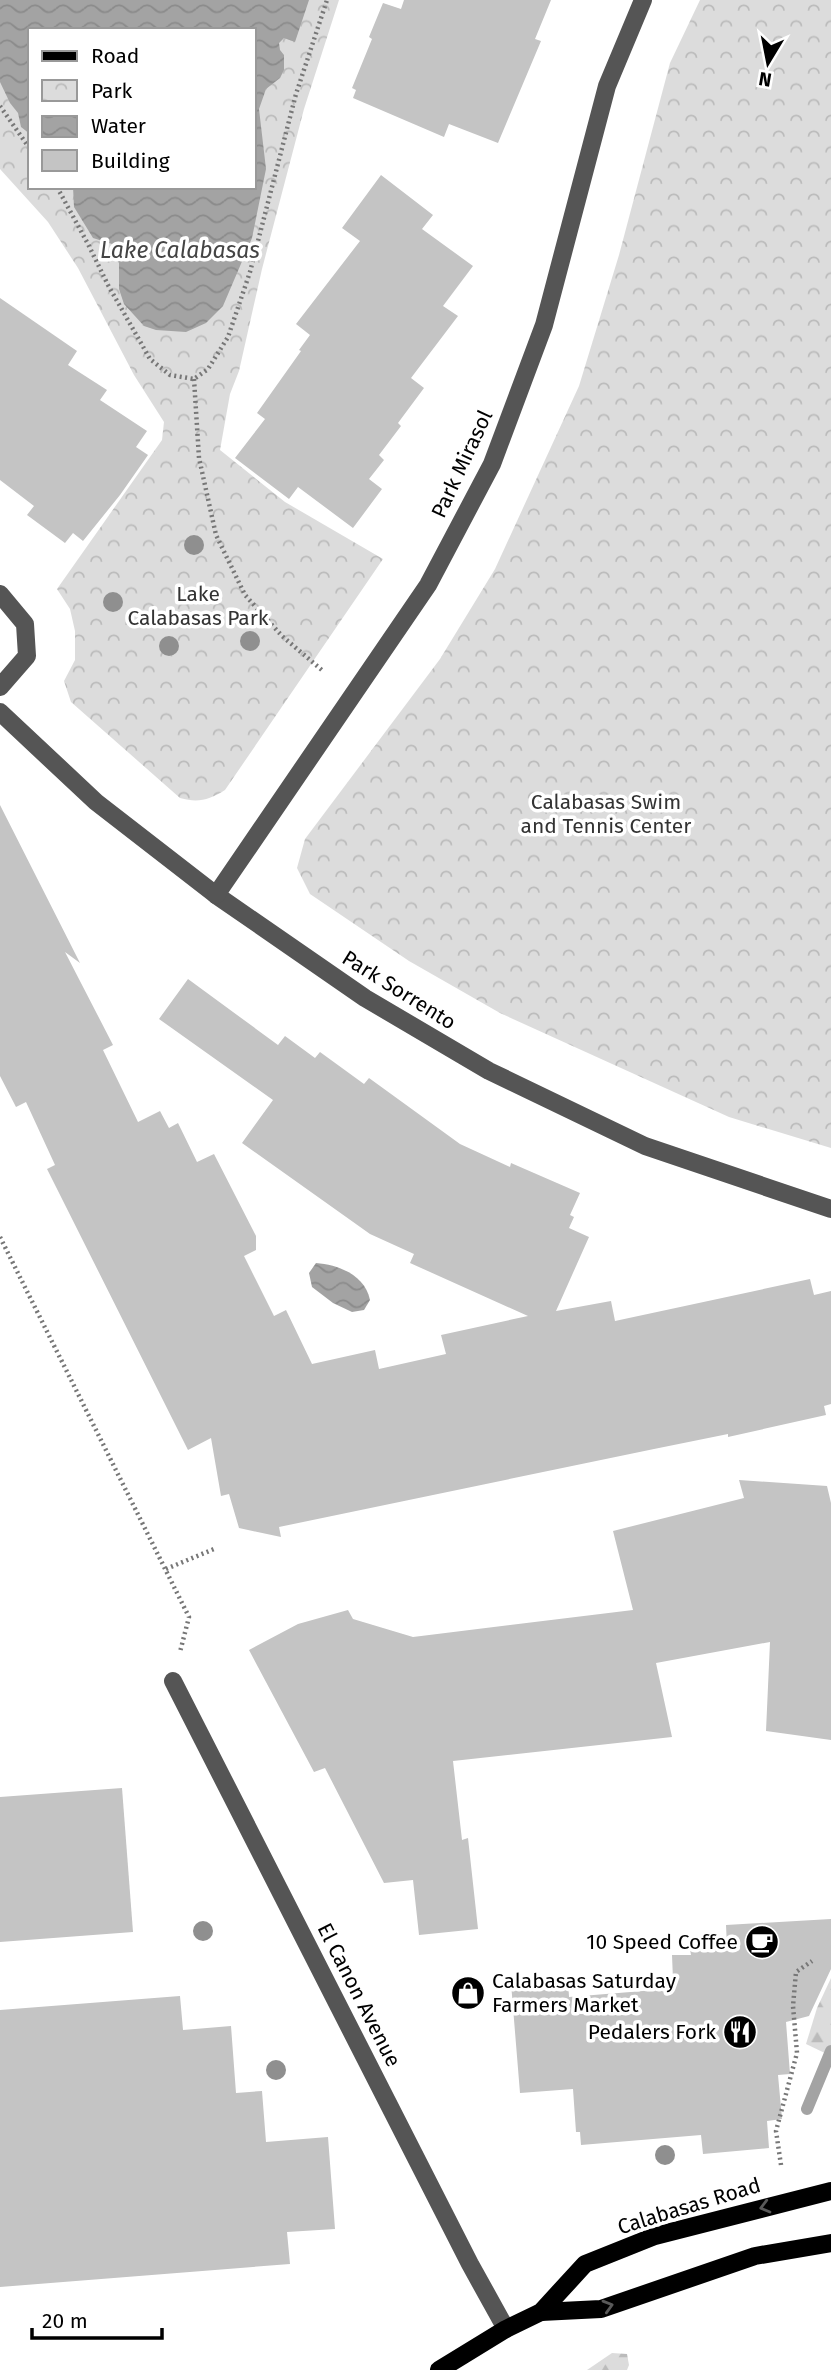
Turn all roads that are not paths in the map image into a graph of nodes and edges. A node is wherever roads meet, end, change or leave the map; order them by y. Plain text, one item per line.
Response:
1 (643, 0) edge
2 (0, 594) edge
3 (0, 687) edge
4 (0, 712) edge
5 (216, 895) junction
6 (831, 1209) edge
7 (173, 1681) dead end
8 (831, 2191) edge
9 (831, 2243) edge
10 (541, 2312) junction
11 (506, 2329) junction
12 (439, 2370) edge

1 - 5 street, Park Mirasol
2 - 3 street
4 - 5 street, Park Sorrento
5 - 6 street, Park Sorrento
7 - 11 street, El Canon Avenue
8 -> 10 main road, Calabasas Road
10 -> 9 main road, Calabasas Road
10 - 11 main road, Calabasas Road
11 - 12 main road, Calabasas Road

